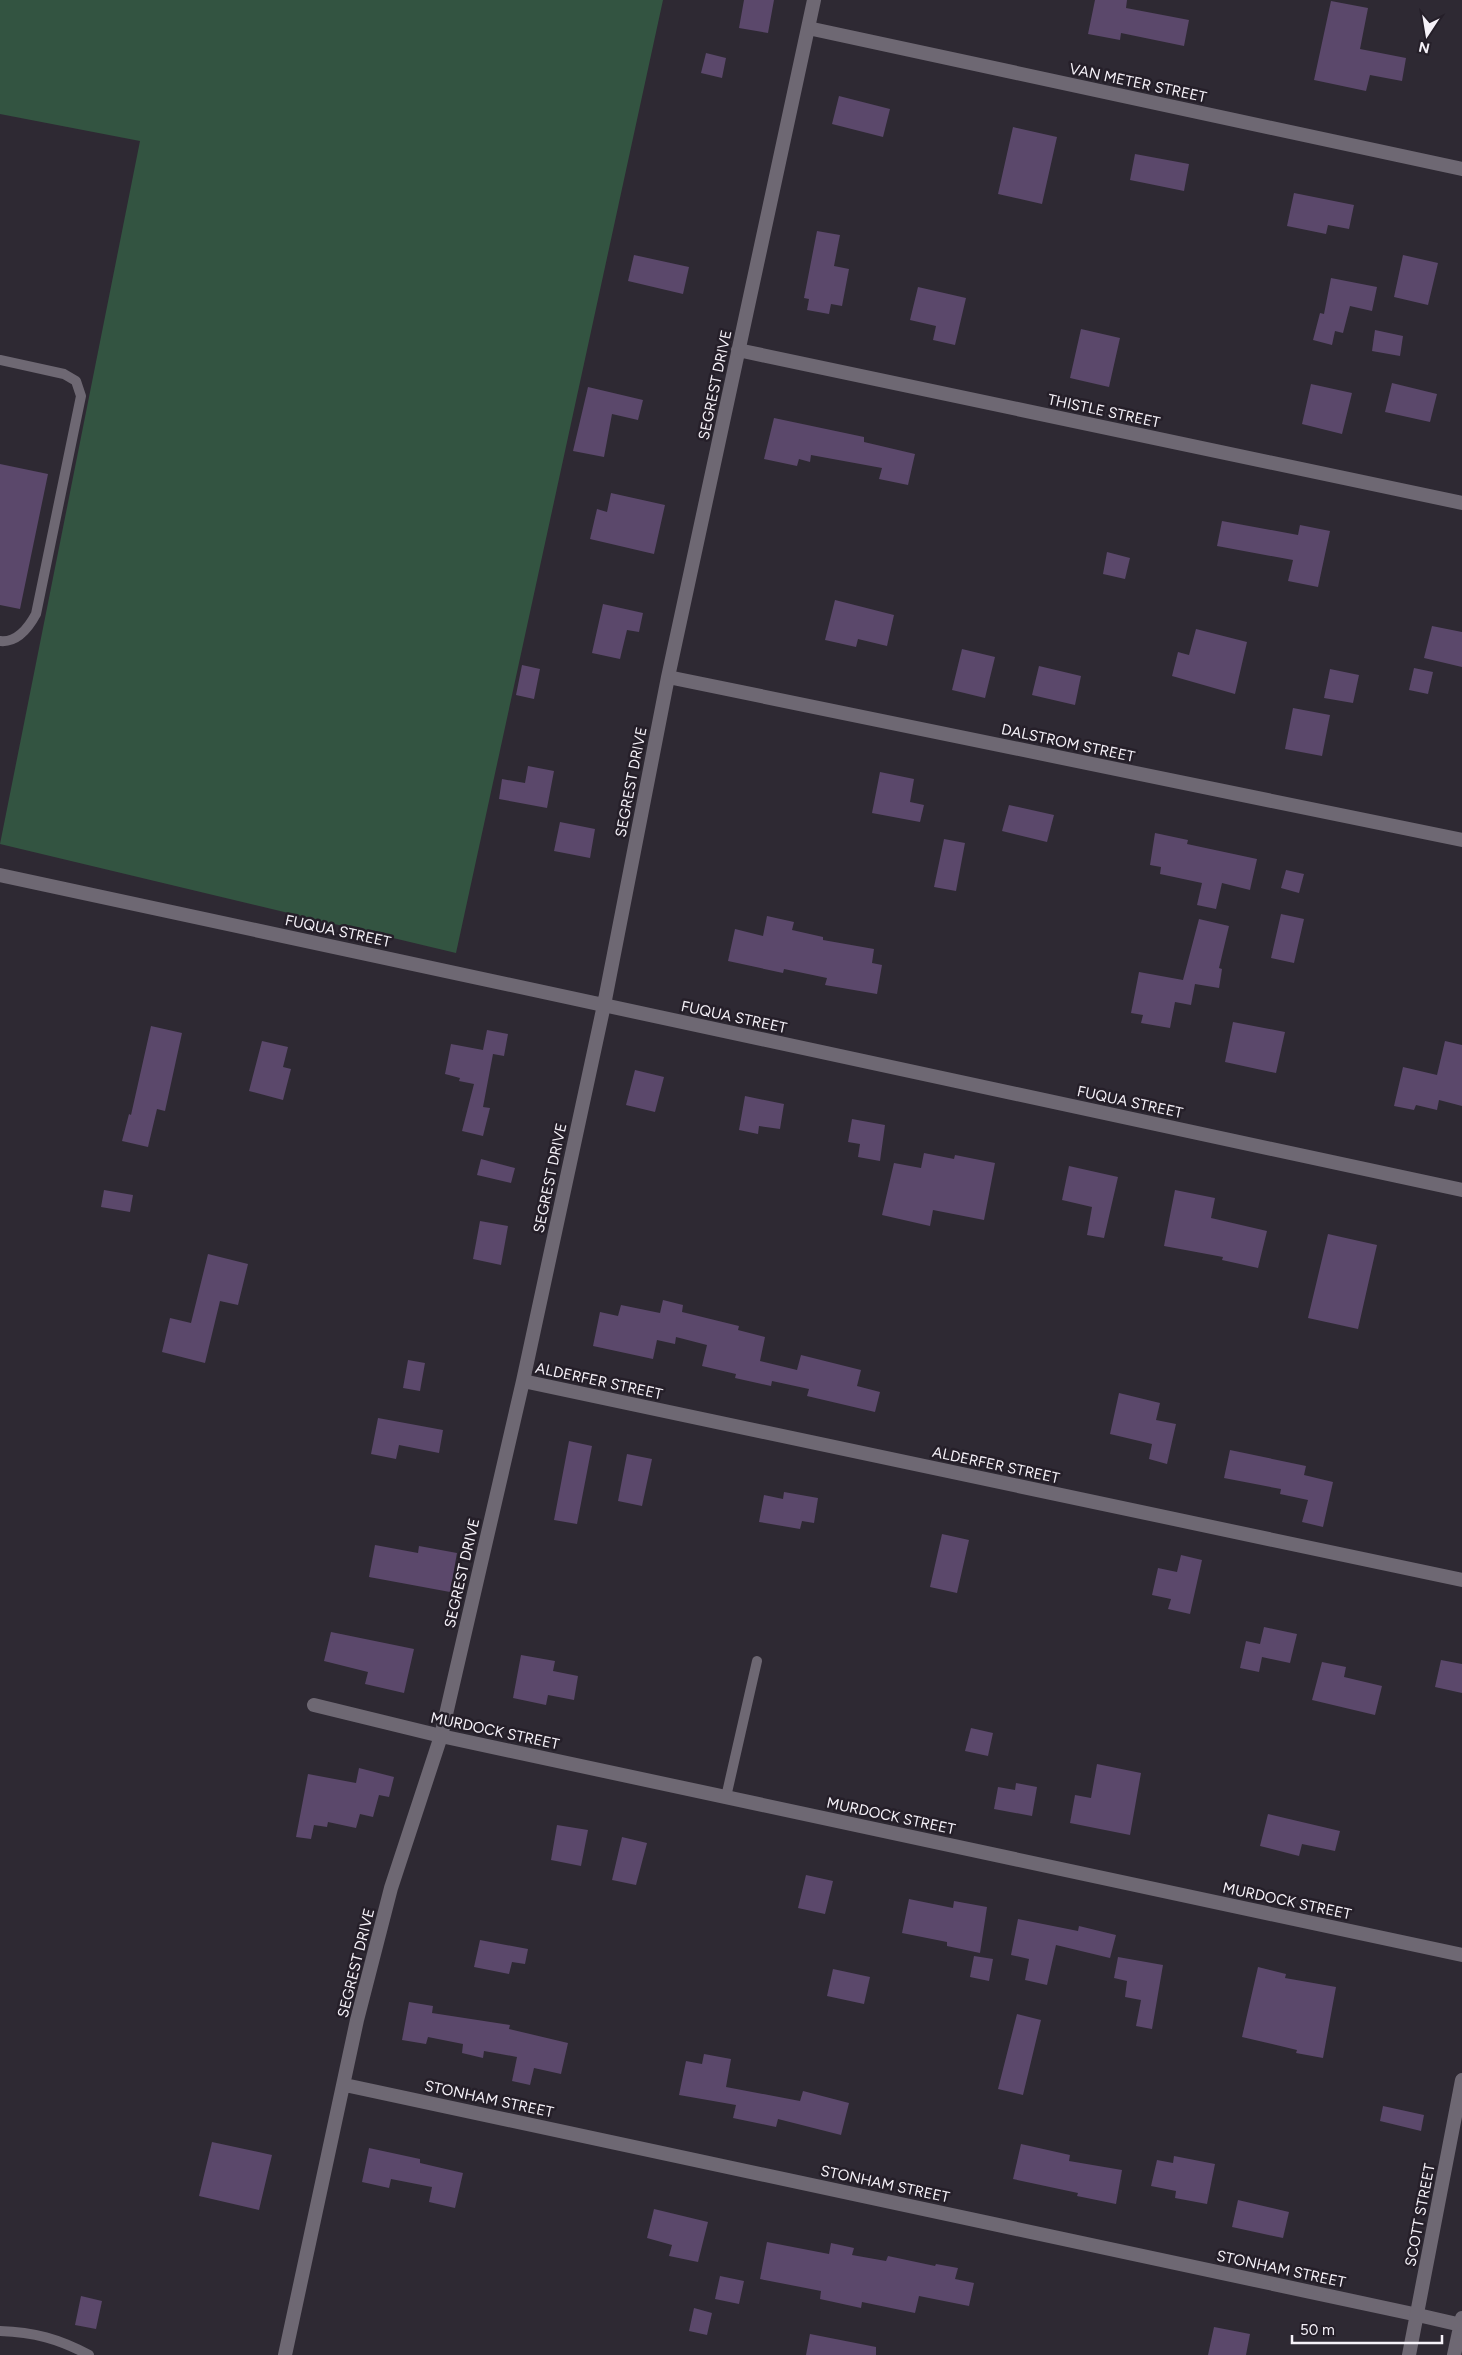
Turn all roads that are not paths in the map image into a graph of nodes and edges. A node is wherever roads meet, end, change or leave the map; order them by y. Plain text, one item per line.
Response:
1 (814, 0) edge
2 (808, 28) junction
3 (1462, 169) edge
4 (738, 350) junction
5 (0, 360) edge
6 (1462, 503) edge
7 (0, 641) edge
8 (668, 677) junction
9 (1462, 840) edge
10 (0, 875) edge
11 (604, 1005) junction
12 (1462, 1190) edge
13 (523, 1381) junction
14 (1462, 1580) edge
15 (757, 1660) dead end
16 (314, 1705) dead end
17 (441, 1736) junction
18 (726, 1798) junction
19 (1462, 1955) edge
20 (1462, 2080) edge
21 (345, 2085) junction
22 (1418, 2315) junction
23 (1462, 2323) edge
24 (0, 2331) edge
25 (89, 2355) edge
26 (285, 2355) edge
27 (1409, 2355) edge
28 (1454, 2355) edge

1 - 2 street, SEGREST DRIVE
2 - 3 street, VAN METER STREET
2 - 4 street, SEGREST DRIVE
4 - 6 street, THISTLE STREET
4 - 8 street, SEGREST DRIVE
5 - 7 lane
8 - 9 street, DALSTROM STREET
8 - 11 street, SEGREST DRIVE
10 - 11 street, FUQUA STREET
11 - 12 street, FUQUA STREET
11 - 13 street, SEGREST DRIVE
13 - 14 street, ALDERFER STREET
13 - 17 street, SEGREST DRIVE
15 - 18 lane
16 - 17 street, MURDOCK STREET
17 - 18 street, MURDOCK STREET
17 - 21 street, SEGREST DRIVE
18 - 19 street, MURDOCK STREET
20 - 22 street, SCOTT STREET
21 - 22 street, STONHAM STREET
21 - 26 street, SEGREST DRIVE
22 - 23 street, STONHAM STREET
22 - 27 street, SCOTT STREET
23 - 28 street
24 - 25 lane

